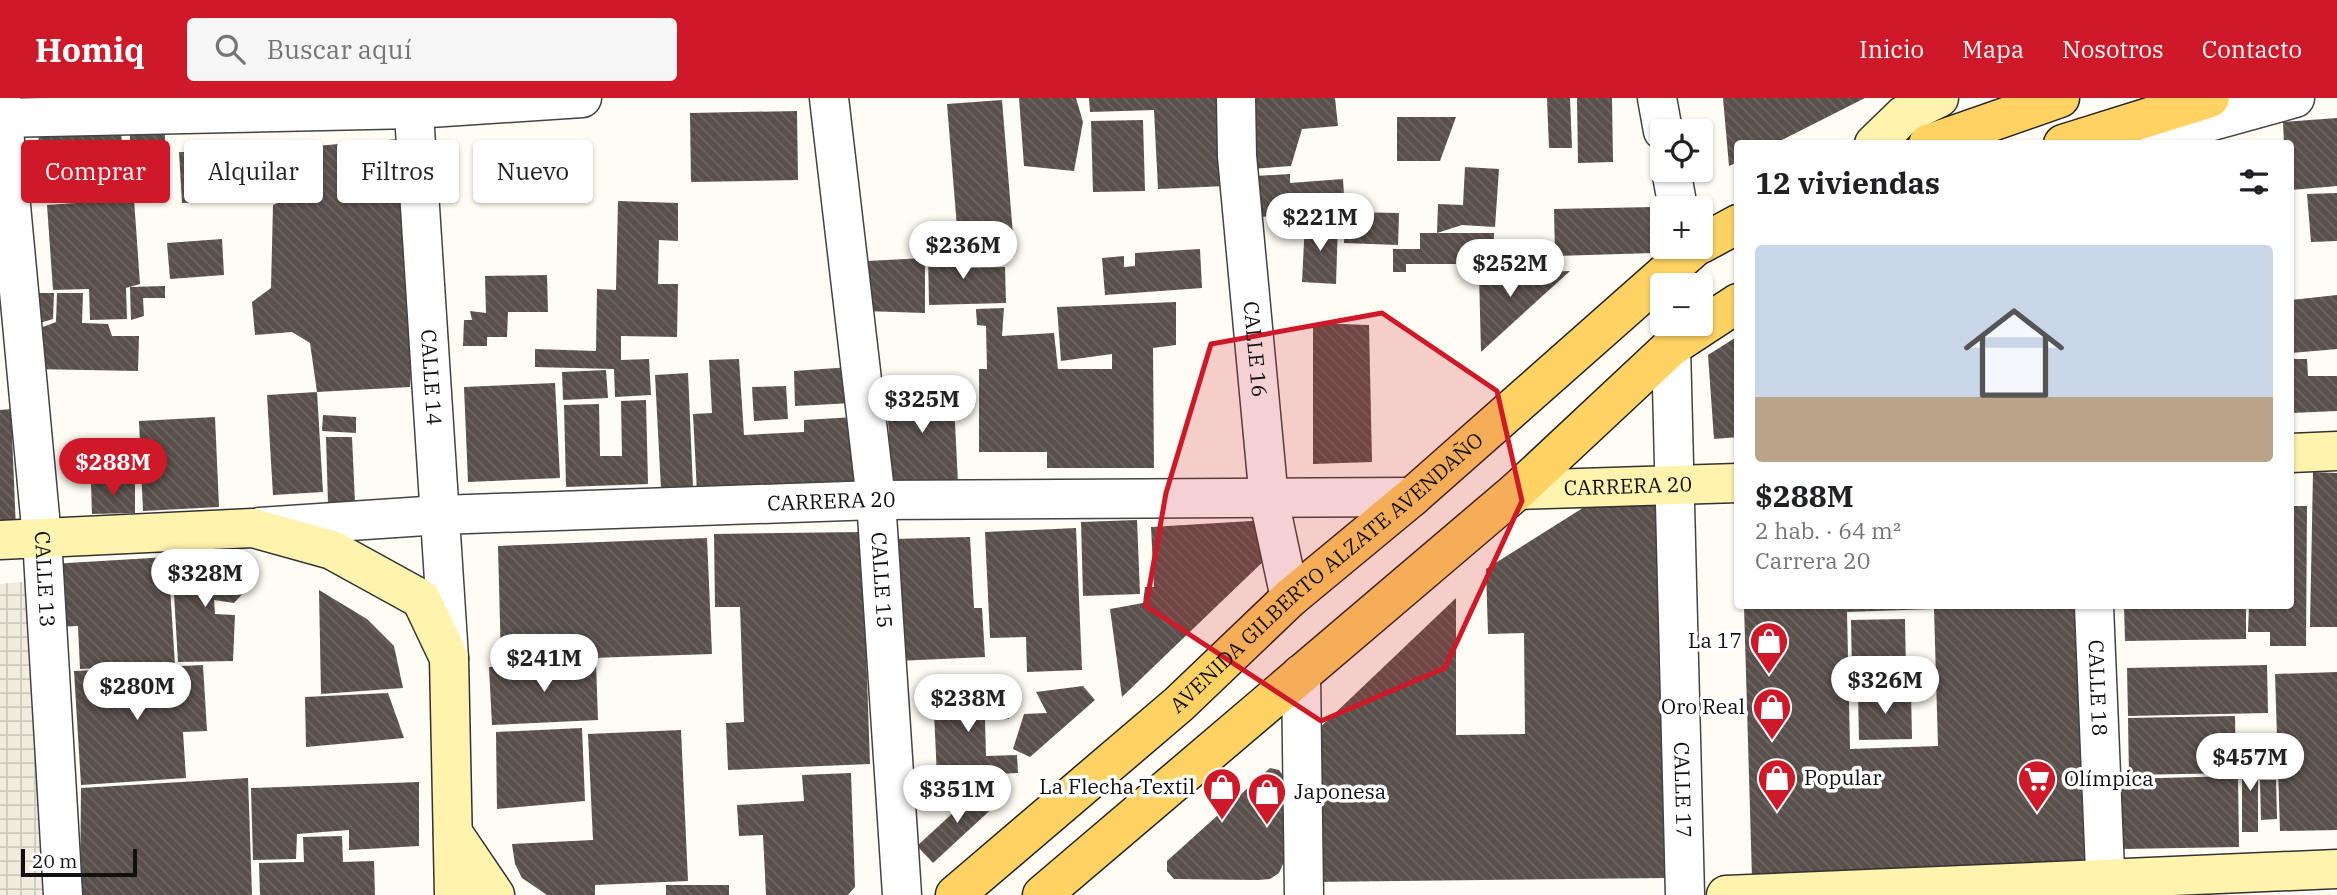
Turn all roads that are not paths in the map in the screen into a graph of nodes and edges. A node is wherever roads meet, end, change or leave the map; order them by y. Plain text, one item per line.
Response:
1 (582, 98) edge
2 (829, 98) edge
3 (1236, 98) edge
4 (1657, 98) edge
5 (1939, 98) edge
6 (2060, 98) edge
7 (2210, 98) edge
8 (2295, 98) edge
9 (414, 103) edge
10 (1, 111) edge
11 (1661, 119) edge
12 (1878, 140) edge
13 (1939, 140) edge
14 (2076, 140) edge
15 (2143, 140) edge
16 (1734, 226) edge
17 (1713, 236) edge
18 (1679, 259) edge
19 (1734, 306) edge
20 (1671, 347) junction
21 (2337, 451) edge
22 (2294, 453) edge
23 (1734, 483) edge
24 (1674, 487) junction
25 (1518, 490) junction
26 (1412, 497) junction
27 (876, 500) junction
28 (1269, 500) junction
29 (440, 515) junction
30 (253, 528) junction
31 (43, 538) junction
32 (0, 540) edge
33 (390, 580) joint
34 (1290, 598) junction
35 (2095, 609) edge
36 (449, 658) junction
37 (1301, 674) junction
38 (453, 833) junction
39 (2337, 869) edge
40 (2106, 887) edge
41 (63, 895) edge
42 (454, 895) edge
43 (495, 895) edge
44 (902, 895) edge
45 (955, 895) edge
46 (1042, 895) edge
47 (1304, 895) edge
48 (1685, 895) edge
49 (1726, 895) edge

1 - 9 street
2 - 27 street, CALLE 15
3 - 28 street, CALLE 16
4 - 11 street
5 - 12 main road
6 - 13 main road
7 - 14 main road
8 - 15 street
9 - 10 street
9 - 29 street, CALLE 14
10 - 31 street, CALLE 13
16 - 17 main road, AVENIDA GILBERTO ALZATE AVENDAÑO
18 - 26 main road, AVENIDA GILBERTO ALZATE AVENDAÑO
19 - 20 main road
20 - 24 street, CALLE 17
20 - 25 main road
21 - 22 main road
23 - 24 main road, CARRERA 20
24 - 25 main road, CARRERA 20
24 - 48 street, CALLE 17
25 - 37 main road
26 - 28 street, CARRERA 20
26 - 34 main road, AVENIDA GILBERTO ALZATE AVENDAÑO
27 - 28 street, CARRERA 20
27 - 29 street, CARRERA 20
27 - 44 street, CALLE 15
28 - 34 street, CALLE 16
29 - 30 street, CARRERA 20
29 - 36 street, CALLE 14
30 - 31 main road, CARRERA 20
30 - 33 main road, CARRERA 20
31 - 32 main road, CARRERA 20
31 - 41 street, CALLE 13
33 - 36 main road, CALLE 14
34 - 45 main road, AVENIDA GILBERTO ALZATE AVENDAÑO
35 - 40 street, CALLE 18
36 - 38 main road, CALLE 14
37 - 46 main road
37 - 47 street
38 - 42 main road, CALLE 14
38 - 43 main road
39 - 40 main road
40 - 49 main road

